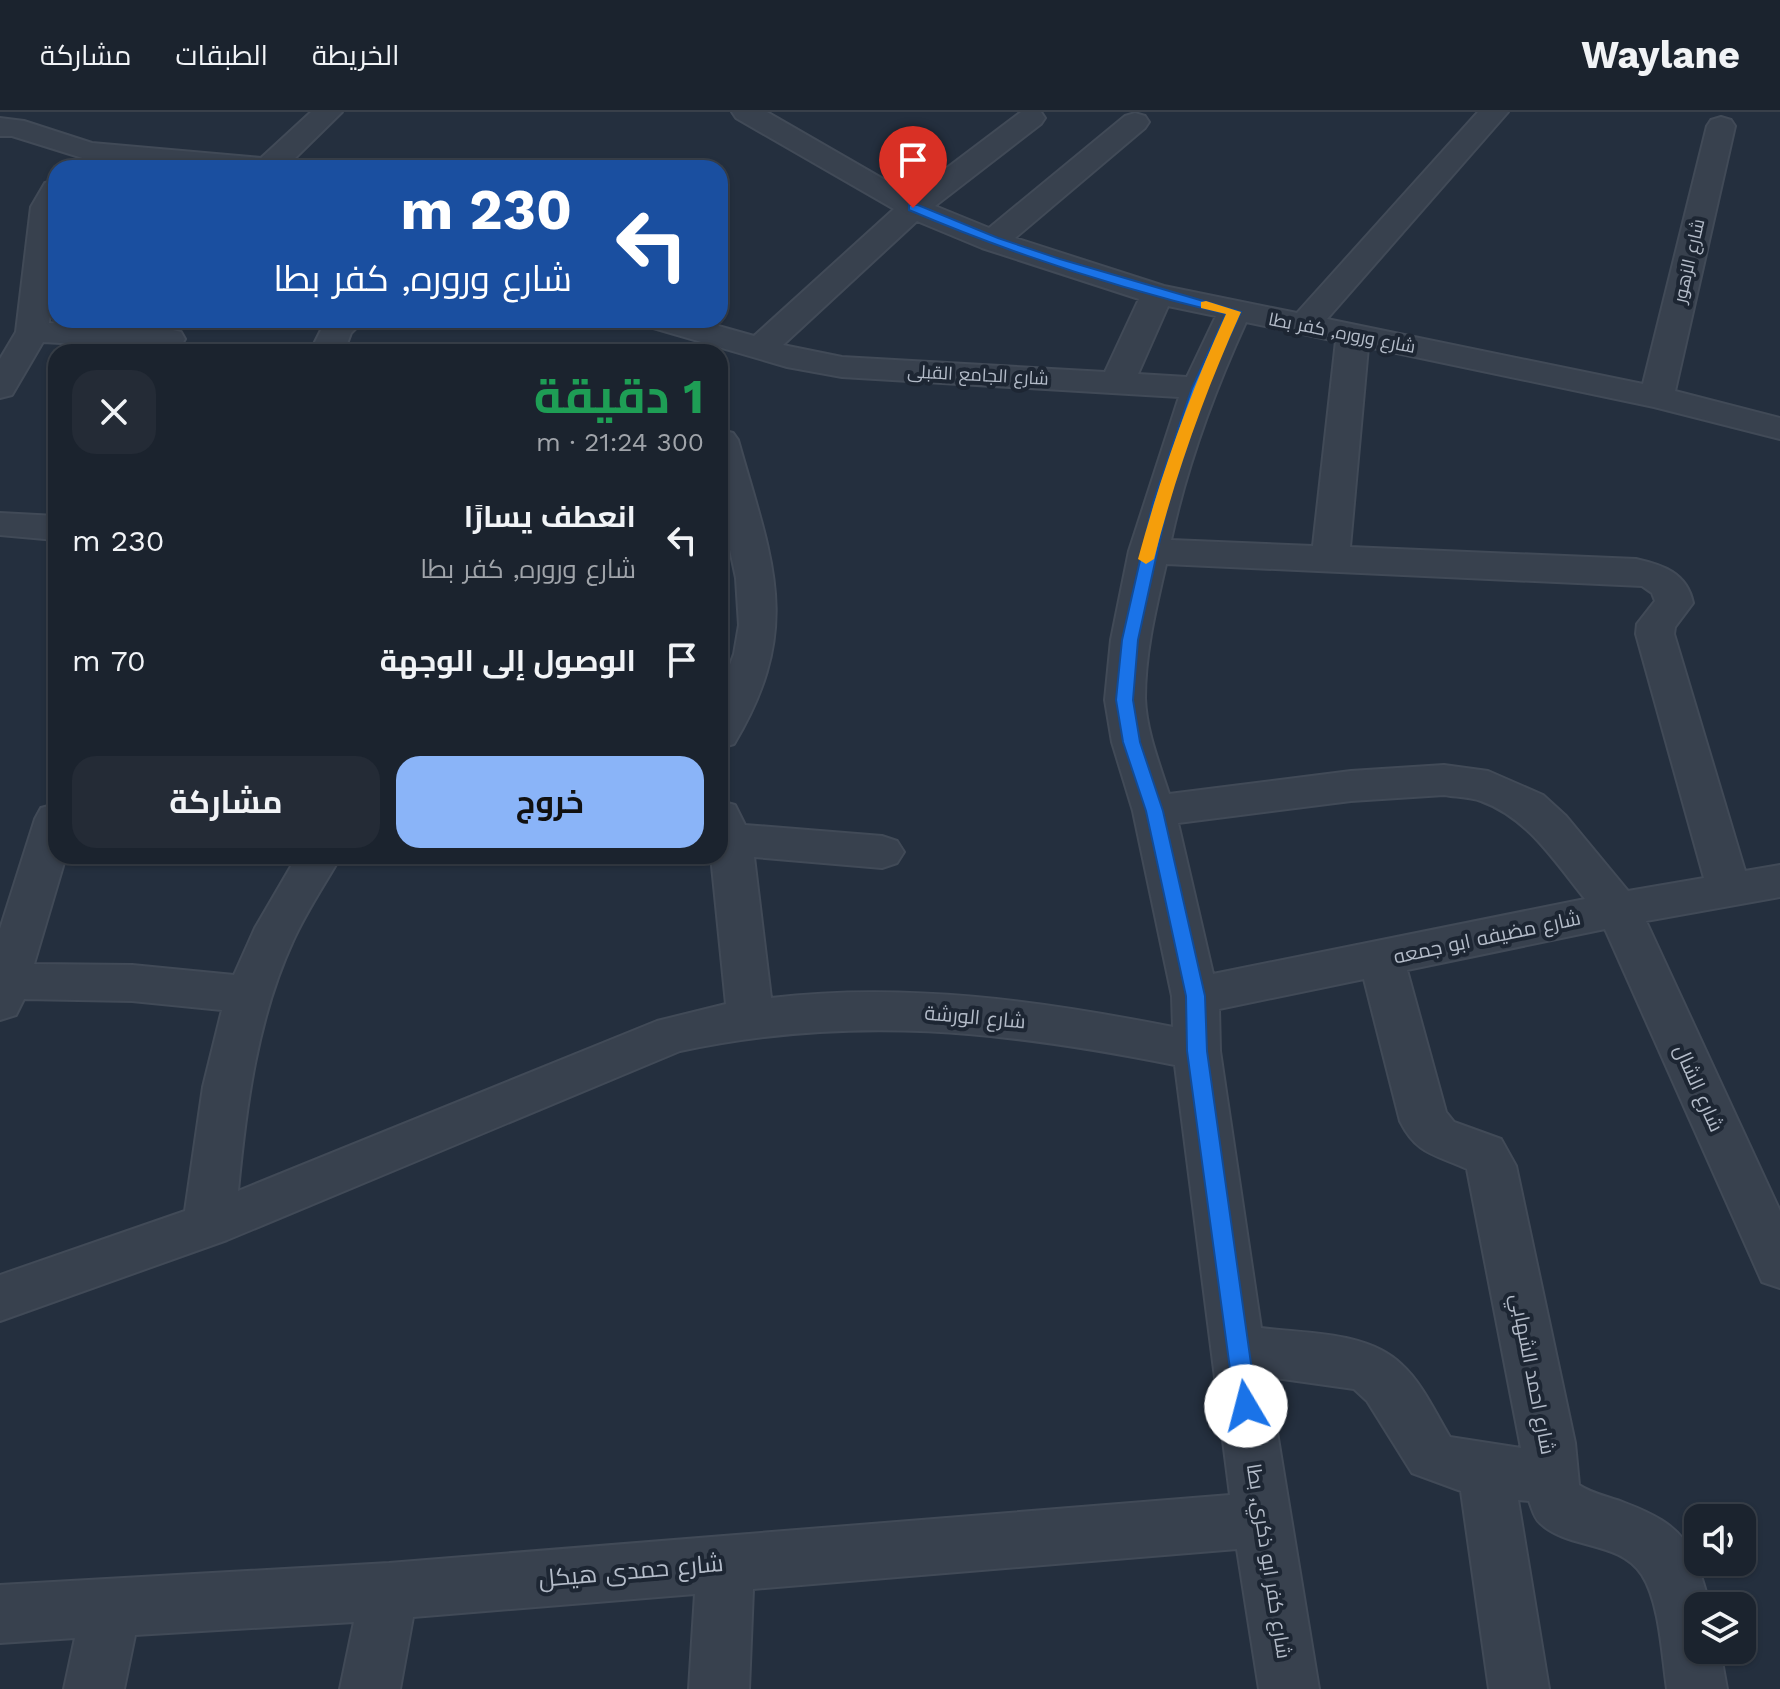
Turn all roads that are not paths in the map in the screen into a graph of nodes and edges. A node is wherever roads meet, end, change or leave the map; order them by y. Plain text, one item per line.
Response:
1 (40, 112) edge
2 (328, 112) edge
3 (746, 112) edge
4 (1494, 112) edge
5 (1031, 118) dead end
6 (1135, 122) dead end
7 (1721, 126) dead end
8 (7, 127) edge
9 (82, 160) edge
10 (276, 160) edge
11 (48, 203) edge
12 (913, 208) junction
13 (993, 241) junction
14 (1157, 294) junction
15 (1234, 312) junction
16 (1304, 325) junction
17 (689, 328) edge
18 (32, 332) junction
19 (156, 332) edge
20 (1353, 335) junction
21 (759, 349) junction
22 (1117, 383) junction
23 (0, 388) edge
24 (1199, 388) junction
25 (1657, 397) junction
26 (1780, 429) edge
27 (728, 469) edge
28 (0, 524) edge
29 (48, 527) edge
30 (1148, 551) junction
31 (1330, 559) junction
32 (728, 719) edge
33 (1154, 811) junction
34 (728, 827) edge
35 (728, 843) edge
36 (48, 845) edge
37 (882, 852) dead end
38 (314, 864) edge
39 (1780, 881) edge
40 (1729, 890) junction
41 (1618, 909) junction
42 (1382, 959) junction
43 (2, 992) edge
44 (249, 995) junction
45 (1195, 996) junction
46 (750, 1016) junction
47 (1197, 1051) junction
48 (209, 1225) junction
49 (1780, 1266) edge
50 (0, 1298) edge
51 (1238, 1349) junction
52 (1485, 1468) junction
53 (1549, 1478) junction
54 (1261, 1520) junction
55 (725, 1564) junction
56 (389, 1591) junction
57 (111, 1608) junction
58 (0, 1614) edge
59 (94, 1689) edge
60 (370, 1689) edge
61 (719, 1689) edge
62 (1289, 1689) edge
63 (1519, 1689) edge
64 (1697, 1689) edge

1 - 8 street
2 - 10 street
3 - 12 street, شارع وروره, كفر بطا
4 - 16 street
5 - 12 street
6 - 13 street
7 - 25 street, شارع الزهور
8 - 9 street
11 - 18 street
12 - 13 street, شارع وروره, كفر بطا
12 - 21 street
13 - 14 street, شارع وروره, كفر بطا
14 - 15 street, شارع وروره, كفر بطا
14 - 22 street
15 - 16 street, شارع وروره, كفر بطا
15 - 24 street, شارع كفر ابو ذكري, بطا
16 - 20 street, شارع وروره, كفر بطا
17 - 21 street, شارع الجامع القبلى
18 - 19 street
18 - 23 street
20 - 25 street, شارع وروره, كفر بطا
20 - 31 street
21 - 22 street, شارع الجامع القبلى
22 - 24 street, شارع الجامع القبلى
24 - 30 street, شارع كفر ابو ذكري, بطا
25 - 26 street, شارع وروره, كفر بطا
27 - 32 street
28 - 29 street
30 - 31 street
30 - 33 street, شارع كفر ابو ذكري, بطا
31 - 40 street
33 - 41 street, شارع الشال
33 - 45 street, شارع كفر ابو ذكري, بطا
34 - 37 street
35 - 46 street
36 - 43 street
38 - 44 street
39 - 40 street, شارع مضيفه ابو جمعه
40 - 41 street, شارع مضيفه ابو جمعه
41 - 42 street, شارع مضيفه ابو جمعه
41 - 49 street, شارع الشال
42 - 45 street, شارع مضيفه ابو جمعه
42 - 53 street, شارع احمد الشهابي
43 - 44 street
44 - 48 street
45 - 47 street, شارع كفر ابو ذكري, بطا
46 - 47 street, شارع الورشة
46 - 48 street, شارع الورشة
47 - 51 street, شارع كفر ابو ذكري, بطا
48 - 50 street, شارع الورشة
51 - 52 street, شارع احمد الشهابي
51 - 54 street, شارع كفر ابو ذكري, بطا
52 - 53 street, شارع احمد الشهابي
52 - 63 street
53 - 64 street
54 - 55 street, شارع حمدى هيكل
54 - 62 street, شارع كفر ابو ذكري, بطا
55 - 56 street, شارع حمدى هيكل
55 - 61 street
56 - 57 street, شارع حمدى هيكل
56 - 60 street
57 - 58 street, شارع حمدى هيكل
57 - 59 street

